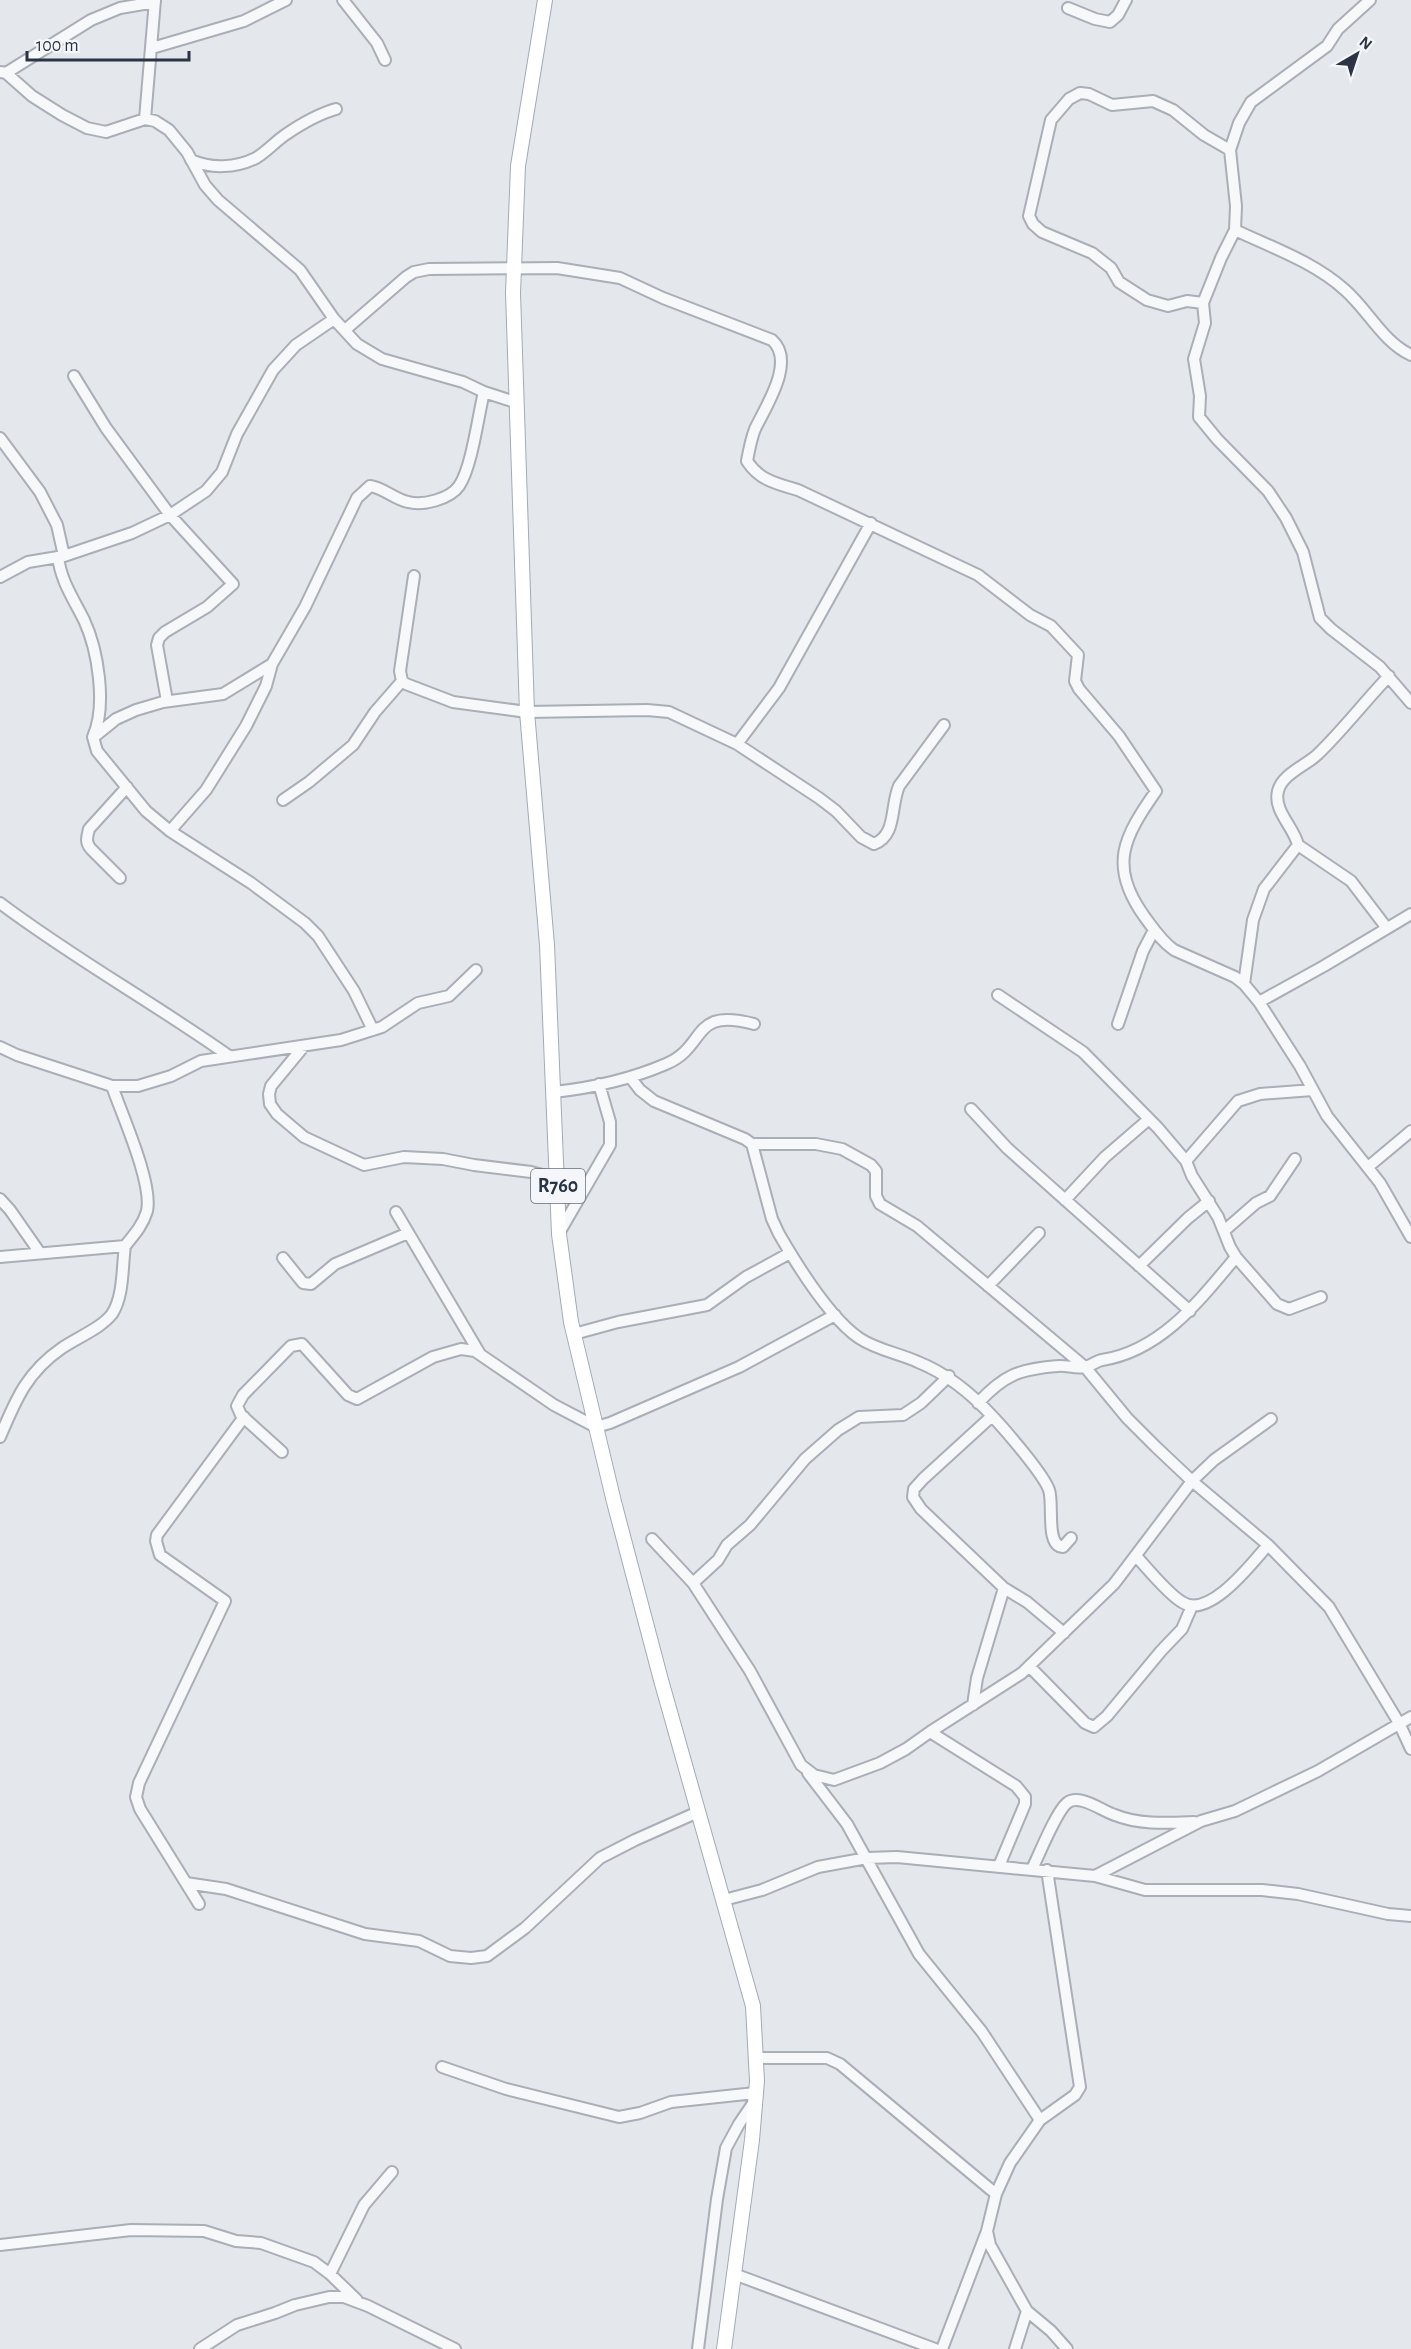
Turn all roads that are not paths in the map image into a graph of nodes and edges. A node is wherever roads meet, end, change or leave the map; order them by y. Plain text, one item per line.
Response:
1 (286, 0) edge
2 (343, 0) edge
3 (545, 0) edge
4 (1126, 0) edge
5 (1370, 0) edge
6 (155, 1) edge
7 (1068, 8) dead end
8 (152, 48) junction
9 (385, 60) dead end
10 (3, 73) edge
11 (336, 109) dead end
12 (145, 119) junction
13 (1230, 150) junction
14 (192, 160) junction
15 (1235, 230) junction
16 (513, 270) junction
17 (1203, 303) junction
18 (334, 319) junction
19 (345, 330) junction
20 (1411, 355) edge
21 (74, 376) dead end
22 (484, 392) junction
23 (515, 402) junction
24 (0, 438) edge
25 (170, 515) junction
26 (871, 523) junction
27 (61, 556) junction
28 (414, 576) dead end
29 (0, 577) edge
30 (272, 664) junction
31 (1389, 676) junction
32 (402, 681) junction
33 (167, 701) junction
34 (1411, 703) edge
35 (527, 712) junction
36 (944, 725) dead end
37 (93, 737) junction
38 (737, 744) junction
39 (127, 787) junction
40 (283, 800) dead end
41 (170, 831) junction
42 (1298, 845) junction
43 (120, 878) dead end
44 (0, 903) edge
45 (1411, 914) edge
46 (1386, 927) junction
47 (1154, 930) junction
48 (476, 970) dead end
49 (1244, 984) junction
50 (998, 995) dead end
51 (1259, 1002) junction
52 (754, 1024) dead end
53 (1118, 1024) dead end
54 (373, 1030) junction
55 (304, 1046) junction
56 (0, 1047) edge
57 (229, 1056) junction
58 (630, 1077) junction
59 (599, 1084) junction
60 (112, 1086) junction
61 (1313, 1090) junction
62 (554, 1092) junction
63 (971, 1110) dead end
64 (1149, 1119) junction
65 (1411, 1131) edge
66 (752, 1144) junction
67 (1295, 1159) dead end
68 (1186, 1161) junction
69 (1368, 1167) junction
70 (558, 1179) junction
71 (0, 1199) edge
72 (1065, 1200) junction
73 (1209, 1202) junction
74 (396, 1212) dead end
75 (1224, 1231) junction
76 (408, 1233) junction
77 (1039, 1233) dead end
78 (559, 1234) junction
79 (1411, 1237) edge
80 (125, 1246) junction
81 (40, 1253) junction
82 (790, 1253) junction
83 (0, 1257) edge
84 (1236, 1257) junction
85 (283, 1258) dead end
86 (1139, 1266) junction
87 (988, 1286) junction
88 (1322, 1297) dead end
89 (1190, 1311) junction
90 (835, 1316) junction
91 (574, 1334) junction
92 (480, 1355) junction
93 (1085, 1367) junction
94 (949, 1376) junction
95 (978, 1403) junction
96 (992, 1416) junction
97 (244, 1418) junction
98 (1271, 1419) dead end
99 (596, 1427) junction
100 (0, 1437) edge
101 (282, 1452) dead end
102 (1192, 1481) junction
103 (1071, 1538) dead end
104 (652, 1539) dead end
105 (1268, 1545) junction
106 (1136, 1556) junction
107 (693, 1583) junction
108 (1004, 1588) junction
109 (1192, 1606) junction
110 (1064, 1633) junction
111 (1029, 1666) junction
112 (973, 1705) junction
113 (1411, 1717) edge
114 (1399, 1723) junction
115 (930, 1732) junction
116 (1411, 1749) edge
117 (806, 1770) junction
118 (699, 1812) junction
119 (1201, 1821) junction
120 (867, 1858) junction
121 (999, 1866) junction
122 (1032, 1869) junction
123 (1047, 1870) junction
124 (1095, 1876) junction
125 (186, 1883) junction
126 (724, 1900) junction
127 (200, 1904) dead end
128 (1411, 1916) edge
129 (756, 2058) junction
130 (442, 2067) dead end
131 (755, 2097) junction
132 (1040, 2120) junction
133 (392, 2172) dead end
134 (996, 2194) junction
135 (987, 2231) junction
136 (0, 2245) edge
137 (330, 2274) junction
138 (734, 2274) junction
139 (357, 2300) junction
140 (1027, 2311) junction
141 (200, 2349) edge
142 (454, 2349) edge
143 (698, 2349) edge
144 (724, 2349) edge
145 (935, 2349) edge
146 (942, 2349) edge
147 (1015, 2349) edge
148 (1068, 2349) edge

1 - 8 street
2 - 9 street
3 - 16 main road, R760
4 - 7 street
5 - 13 street
6 - 8 street
6 - 10 street
8 - 12 street
10 - 12 street
11 - 14 street
12 - 14 street
13 - 15 street
13 - 17 street
14 - 18 street
15 - 17 street
15 - 20 street
16 - 19 street
16 - 23 main road, R760
16 - 26 street
17 - 31 street
18 - 19 street
18 - 25 street
19 - 22 street
21 - 25 street
22 - 23 street
22 - 30 street
23 - 35 main road, R760
24 - 27 street
25 - 27 street
25 - 33 street
26 - 38 street
26 - 47 street
27 - 29 street
27 - 37 street
28 - 32 street
30 - 33 street
30 - 41 street
31 - 34 street
31 - 42 street
32 - 35 street
32 - 40 street
33 - 37 street
35 - 38 street
35 - 62 main road, R760
36 - 38 street
37 - 39 street
39 - 41 street
39 - 43 street
41 - 54 street
42 - 46 street
42 - 49 street
44 - 57 street
45 - 46 street
46 - 51 street
47 - 49 street
47 - 53 street
48 - 54 street
49 - 51 street
50 - 64 street
51 - 61 street
52 - 58 street
54 - 55 street
55 - 57 street
55 - 70 street
56 - 60 street
57 - 60 street
58 - 59 street
58 - 66 street
59 - 62 street
59 - 78 street
60 - 80 street
61 - 68 street
61 - 69 street
62 - 70 main road, R760
63 - 72 street
64 - 68 street
64 - 72 street
65 - 69 street
66 - 82 street
66 - 87 street
67 - 75 street
68 - 73 street
69 - 79 street
70 - 78 main road, R760
71 - 81 street
72 - 86 street
73 - 75 street
73 - 86 street
74 - 76 street
75 - 84 street
76 - 85 street
76 - 92 street
77 - 87 street
78 - 91 main road, R760
80 - 81 street
80 - 100 street
81 - 83 street
82 - 90 street
82 - 91 street
84 - 88 street
84 - 89 street
86 - 89 street
87 - 93 street
89 - 93 street
90 - 94 street
90 - 99 street
91 - 99 main road, R760
92 - 97 street
92 - 99 street
93 - 95 street
93 - 102 street
94 - 95 street
94 - 107 street
95 - 96 street
96 - 103 street
96 - 108 street
97 - 101 street
97 - 125 street
98 - 102 street
99 - 118 main road, R760
102 - 105 street
102 - 106 street
104 - 107 street
105 - 109 street
105 - 114 street
106 - 109 street
106 - 110 street
107 - 117 street
108 - 110 street
108 - 112 street
109 - 111 street
110 - 111 street
111 - 112 street
112 - 115 street
113 - 114 street
114 - 116 street
114 - 119 street
115 - 117 street
115 - 121 street
117 - 120 street
118 - 125 street
118 - 126 main road, R760
119 - 122 street
119 - 124 street
120 - 121 street
120 - 126 street
120 - 132 street
121 - 122 street
122 - 123 street
123 - 124 street
123 - 132 street
124 - 128 street
125 - 127 street
126 - 129 main road, R760
129 - 131 main road, R760
129 - 134 street
130 - 131 street
131 - 138 main road, R760
131 - 143 street
132 - 134 street
133 - 137 street
134 - 135 street
135 - 140 street
135 - 146 street
136 - 137 street
137 - 139 street
138 - 144 main road, R760
138 - 145 street
139 - 141 street
139 - 142 street
140 - 147 street
140 - 148 street

